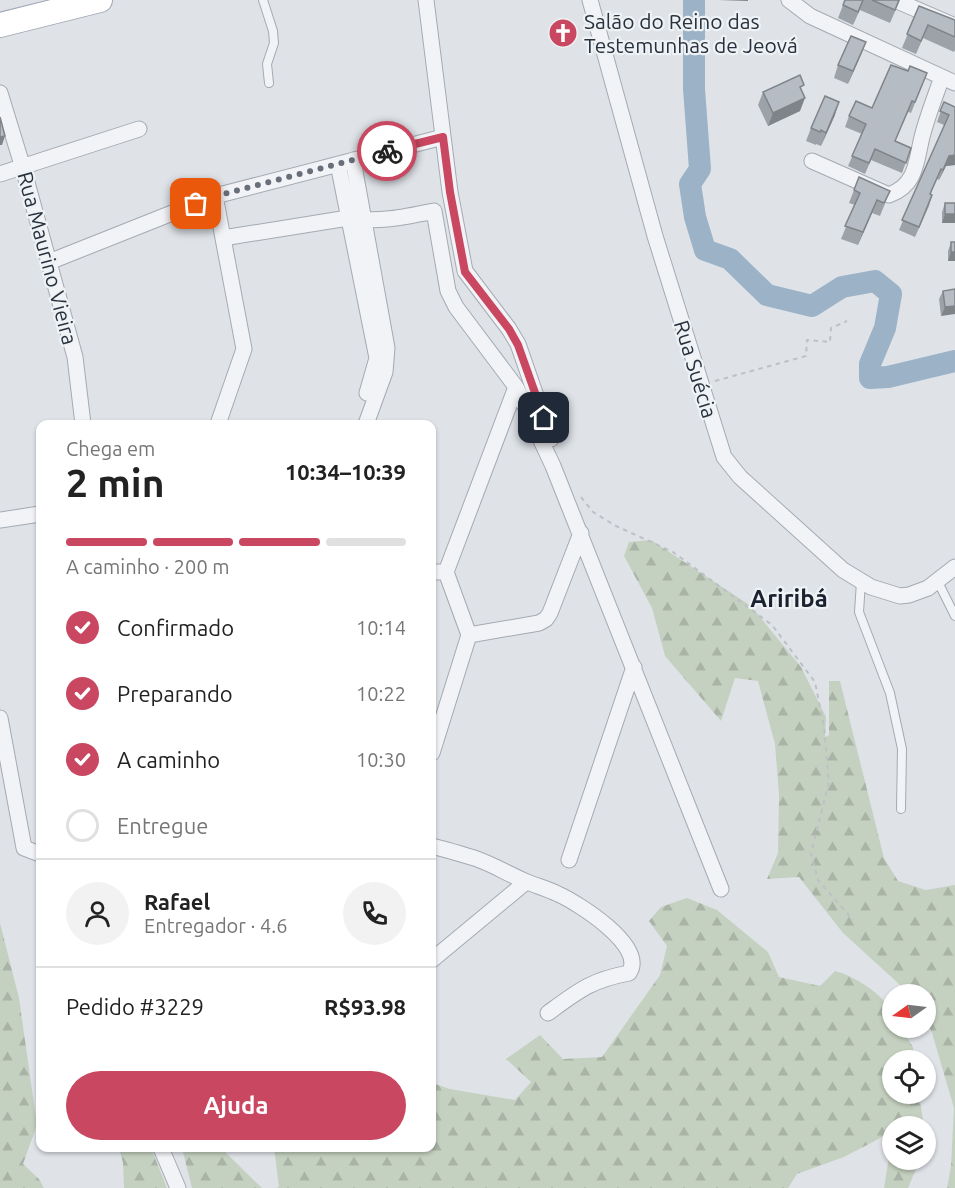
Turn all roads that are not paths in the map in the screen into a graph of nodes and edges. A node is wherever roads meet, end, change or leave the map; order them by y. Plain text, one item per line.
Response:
1 (39, 0) edge
2 (100, 0) edge
3 (263, 0) edge
4 (426, 0) edge
5 (590, 0) edge
6 (789, 0) edge
7 (894, 0) edge
8 (0, 9) edge
9 (0, 25) edge
10 (955, 26) edge
11 (948, 80) edge
12 (269, 82) dead end
13 (0, 93) edge
14 (139, 129) dead end
15 (443, 137) junction
16 (812, 161) dead end
17 (345, 162) junction
18 (23, 168) junction
19 (0, 174) edge
20 (216, 196) junction
21 (357, 215) junction
22 (223, 238) junction
23 (49, 262) junction
24 (516, 387) junction
25 (83, 420) edge
26 (219, 420) edge
27 (357, 420) edge
28 (368, 420) edge
29 (551, 439) dead end
30 (36, 515) edge
31 (0, 520) edge
32 (581, 532) junction
33 (955, 567) edge
34 (439, 572) edge
35 (861, 582) junction
36 (938, 582) junction
37 (955, 616) edge
38 (470, 635) junction
39 (634, 667) junction
40 (0, 718) edge
41 (436, 741) edge
42 (901, 809) dead end
43 (436, 847) edge
44 (36, 852) edge
45 (569, 860) dead end
46 (526, 882) junction
47 (721, 889) dead end
48 (436, 957) edge
49 (548, 1013) dead end
50 (163, 1152) edge
51 (178, 1188) edge

1 - 8 main road
2 - 9 main road
3 - 12 lane
4 - 15 street
5 - 35 street, Rua Suécia
6 - 11 street
7 - 10 street
11 - 16 street
13 - 18 street, Rua Maurino Vieira
14 - 18 street
15 - 17 street
15 - 29 street
17 - 20 street
17 - 21 street
18 - 19 street
18 - 23 street, Rua Maurino Vieira
20 - 22 street
20 - 23 street
21 - 22 street
21 - 24 street
21 - 27 street
21 - 28 street
22 - 26 street
23 - 25 street, Rua Maurino Vieira
24 - 32 street
24 - 34 street
30 - 31 street
32 - 38 street
32 - 39 street
33 - 36 street, Rua Suécia
34 - 38 street
35 - 36 street, Rua Suécia
35 - 42 lane
36 - 37 lane
38 - 41 street
39 - 45 street
39 - 47 street
40 - 44 street
43 - 46 street
46 - 48 street
46 - 49 street
50 - 51 street

